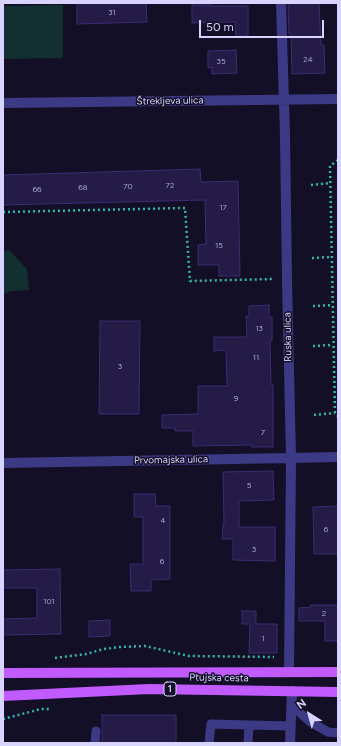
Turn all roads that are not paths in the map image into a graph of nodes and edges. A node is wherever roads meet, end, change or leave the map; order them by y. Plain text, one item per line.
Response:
1 (280, 3) edge
2 (338, 99) edge
3 (284, 100) junction
4 (3, 103) edge
5 (338, 457) edge
6 (291, 458) junction
7 (3, 463) edge
8 (289, 672) junction
9 (338, 672) edge
10 (3, 673) edge
11 (292, 691) junction
12 (338, 692) edge
13 (3, 696) edge
14 (291, 705) junction
15 (249, 725) junction
16 (291, 726) junction
17 (96, 731) dead end
18 (338, 733) edge
19 (95, 743) edge
20 (209, 743) edge
21 (248, 743) edge
22 (290, 743) edge

1 - 3 street, Ruska ulica
2 - 3 street, Štrekljeva ulica
3 - 4 street, Štrekljeva ulica
3 - 6 street, Ruska ulica
5 - 6 street, Prvomajska ulica
6 - 7 street, Prvomajska ulica
6 - 8 street, Ruska ulica
8 - 9 main road, Ptujska cesta / 1
8 - 10 main road, Ptujska cesta / 1
11 - 12 main road, Ptujska cesta / 1
11 - 13 main road, Ptujska cesta / 1
11 - 14 street
14 - 16 street
14 - 18 lane
15 - 16 lane
15 - 20 lane
15 - 21 lane
16 - 22 street
17 - 19 lane

